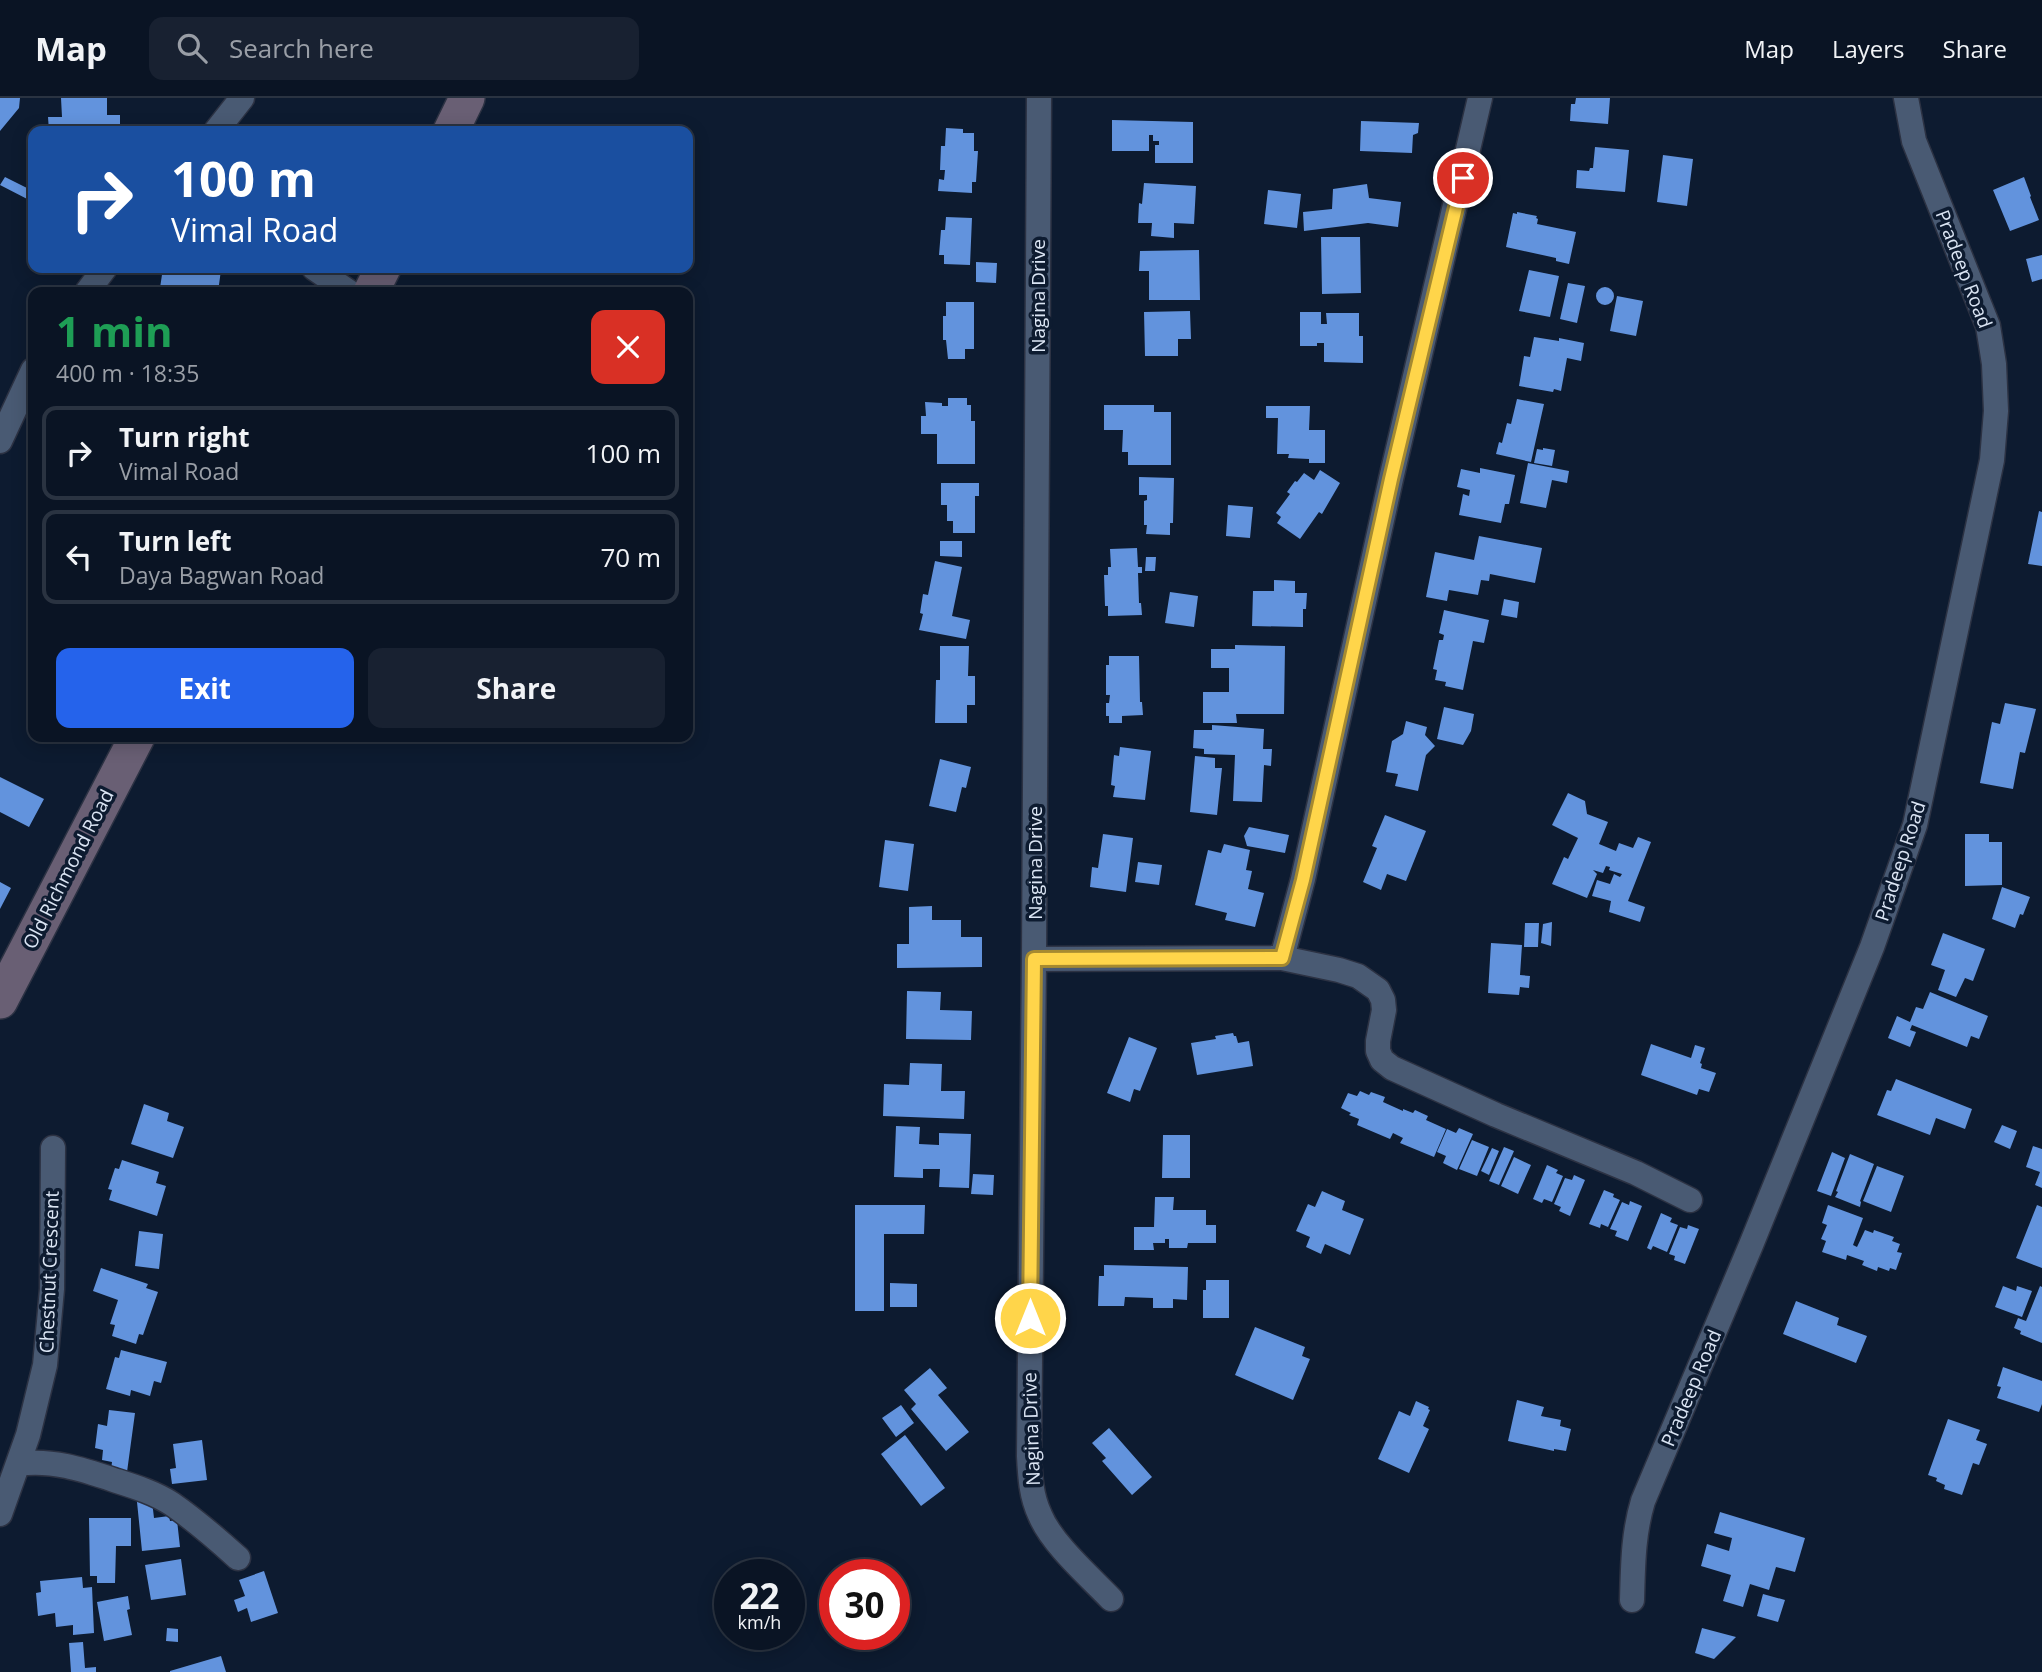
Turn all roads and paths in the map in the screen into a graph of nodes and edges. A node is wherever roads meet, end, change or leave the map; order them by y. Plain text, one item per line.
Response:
1 (243, 98) edge
2 (467, 98) edge
3 (1039, 98) edge
4 (1480, 98) edge
5 (1906, 98) edge
6 (220, 126) edge
7 (453, 126) edge
8 (321, 273) edge
9 (342, 287) edge
10 (28, 381) edge
11 (0, 441) edge
12 (134, 742) edge
13 (1282, 958) junction
14 (1034, 959) junction
15 (0, 1001) edge
16 (53, 1148) dead end
17 (1690, 1200) dead end
18 (18, 1464) junction
19 (0, 1514) edge
20 (238, 1558) dead end
21 (1111, 1599) dead end
22 (1632, 1600) dead end

1 - 6 street
2 - 7 street
3 - 14 street, Nagina Drive
4 - 13 street
5 - 22 street, Pradeep Road
8 - 9 street
10 - 11 street
12 - 15 street, Old Richmond Road
13 - 14 street
13 - 17 street
14 - 21 street, Nagina Drive
16 - 18 street, Chestnut Crescent
18 - 19 street, Chestnut Crescent
18 - 20 street

